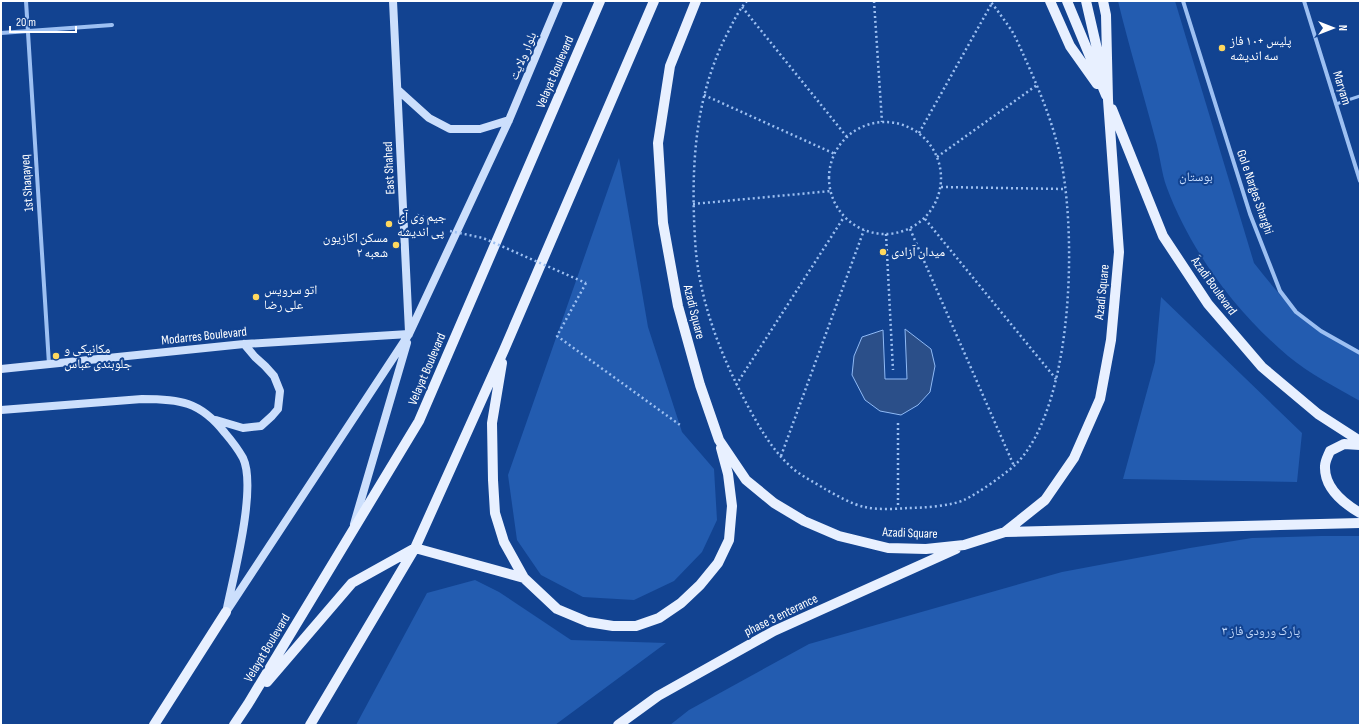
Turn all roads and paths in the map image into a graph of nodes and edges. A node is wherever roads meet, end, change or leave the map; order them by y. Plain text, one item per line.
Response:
1 (26, 1) edge
2 (394, 1) edge
3 (559, 1) edge
4 (600, 1) edge
5 (654, 1) edge
6 (696, 1) edge
7 (747, 1) edge
8 (874, 1) edge
9 (1050, 1) edge
10 (1067, 1) edge
11 (1086, 1) edge
12 (1103, 1) edge
13 (1183, 1) edge
14 (1304, 1) edge
15 (991, 2) edge
16 (742, 7) junction
17 (112, 26) dead end
18 (28, 31) junction
19 (1, 33) edge
20 (1037, 85) junction
21 (398, 90) junction
22 (704, 95) junction
23 (1360, 96) edge
24 (1108, 100) junction
25 (1336, 104) junction
26 (509, 120) junction
27 (882, 122) junction
28 (919, 133) junction
29 (847, 137) junction
30 (835, 154) junction
31 (937, 157) junction
32 (1360, 181) edge
33 (941, 187) junction
34 (1065, 189) junction
35 (831, 191) junction
36 (693, 204) junction
37 (403, 211) junction
38 (844, 217) junction
39 (925, 219) junction
40 (445, 222) dead end
41 (910, 229) junction
42 (864, 230) junction
43 (450, 231) dead end
44 (886, 234) junction
45 (409, 334) junction
46 (244, 344) junction
47 (504, 350) junction
48 (1360, 353) edge
49 (49, 364) junction
50 (1, 369) edge
51 (893, 370) dead end
52 (1056, 379) junction
53 (736, 385) junction
54 (1, 410) edge
55 (215, 420) junction
56 (898, 423) dead end
57 (680, 425) dead end
58 (720, 440) junction
59 (1360, 441) edge
60 (1360, 445) edge
61 (781, 456) junction
62 (1014, 466) junction
63 (898, 508) junction
64 (1360, 513) edge
65 (1360, 523) edge
66 (1004, 532) junction
67 (351, 533) junction
68 (964, 545) junction
69 (415, 548) junction
70 (524, 578) junction
71 (226, 612) junction
72 (248, 704) junction
73 (154, 725) edge
74 (234, 725) edge
75 (310, 725) edge
76 (618, 725) edge

1 - 18 street, 1st Shaqayeq
2 - 21 main road, East Shahed
3 - 26 main road, بلوار ولایت
4 - 67 main road, Velayat Boulevard
5 - 47 main road
6 - 58 main road, Azadi Square
7 - 16 path
8 - 27 path
9 - 24 main road
10 - 24 main road
11 - 24 main road
12 - 24 main road
13 - 48 street, Gol e Narges Sharghi
14 - 25 street, Maryam
15 - 20 path
15 - 28 path
16 - 22 path
16 - 29 path
17 - 18 street
18 - 19 street
18 - 49 street, 1st Shaqayeq
20 - 31 path
20 - 34 path
21 - 26 main road
21 - 37 main road, East Shahed
22 - 30 path
22 - 36 path
23 - 25 lane
24 - 59 main road, َAzadi Boulevard
24 - 66 main road, Azadi Square
25 - 32 street, Maryam
26 - 45 main road, بلوار ولایت
27 - 28 path
27 - 29 path
28 - 31 path
29 - 30 path
30 - 35 path
31 - 33 path
33 - 34 path
33 - 39 path
34 - 52 path
35 - 36 path
35 - 38 path
36 - 53 path
37 - 40 path
37 - 45 main road, East Shahed
38 - 42 path
38 - 53 path
39 - 41 path
39 - 52 path
41 - 44 path
41 - 62 path
42 - 44 path
42 - 61 path
43 - 57 path, bridge
44 - 51 path
45 - 46 main road, Modarres Boulevard
45 - 67 main road
45 - 71 main road
46 - 49 main road, Modarres Boulevard
46 - 55 main road
47 - 69 main road
47 - 70 main road
49 - 50 main road, Modarres Boulevard
52 - 62 path
53 - 61 path
54 - 55 main road
55 - 71 main road
56 - 63 path
58 - 68 main road, Azadi Square
58 - 70 main road
60 - 64 main road
61 - 63 path
62 - 63 path
65 - 66 main road
66 - 68 main road, Azadi Square
67 - 72 main road, Velayat Boulevard
68 - 76 main road, phase 3 enterance
69 - 70 main road
69 - 72 main road
69 - 75 main road
71 - 73 main road
72 - 74 main road, Velayat Boulevard

